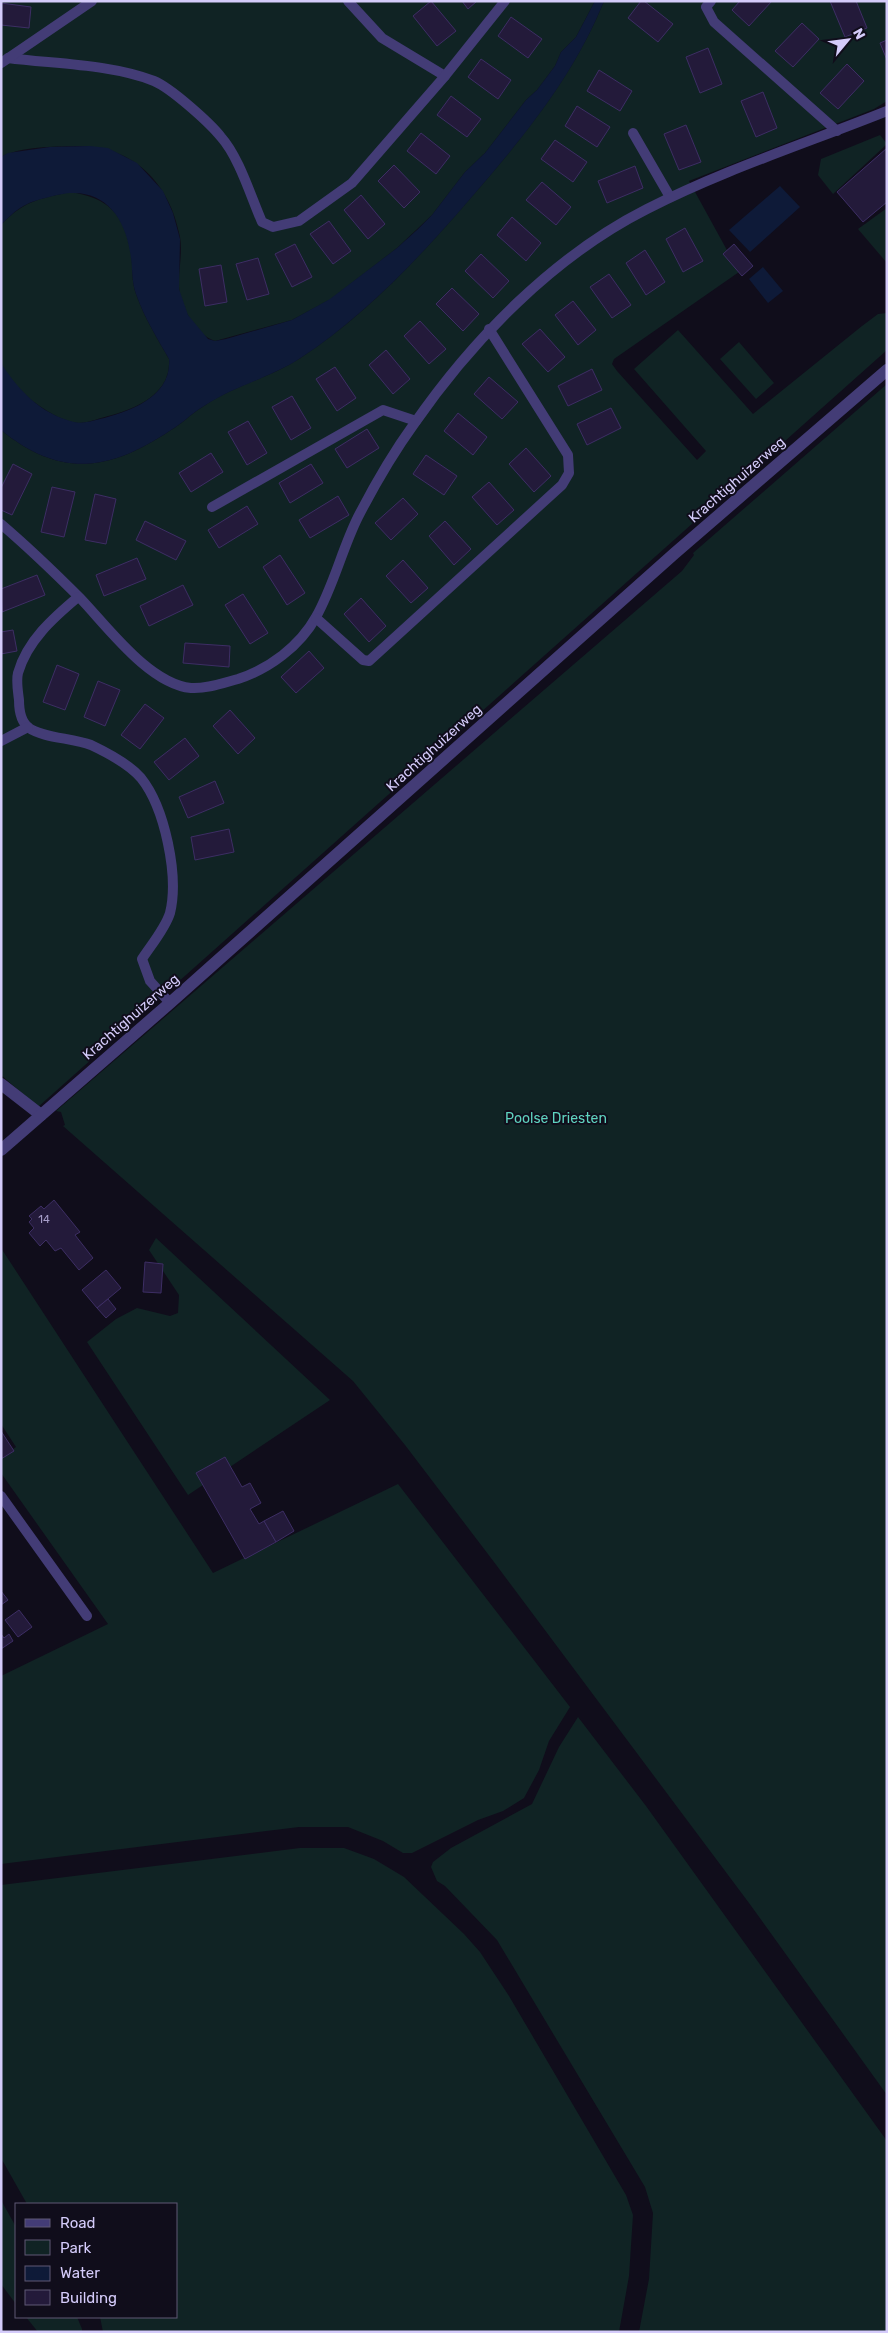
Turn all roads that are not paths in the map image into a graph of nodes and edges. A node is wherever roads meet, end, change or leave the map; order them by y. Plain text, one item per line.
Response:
1 (92, 1) edge
2 (348, 1) edge
3 (505, 1) edge
4 (711, 1) edge
5 (5, 61) edge
6 (446, 76) junction
7 (887, 111) edge
8 (837, 131) junction
9 (633, 134) dead end
10 (670, 198) junction
11 (489, 329) junction
12 (887, 370) edge
13 (416, 421) junction
14 (212, 507) dead end
15 (1, 524) edge
16 (78, 597) junction
17 (316, 618) junction
18 (28, 727) junction
19 (1, 741) edge
20 (170, 1003) junction
21 (1, 1084) edge
22 (40, 1115) junction
23 (1, 1150) edge
24 (1, 1496) edge
25 (87, 1616) dead end

1 - 5 lane
2 - 6 lane
3 - 6 lane
4 - 8 lane
5 - 6 lane
7 - 8 lane
8 - 10 lane
9 - 10 lane
10 - 11 lane
11 - 13 lane
11 - 17 lane
12 - 20 street, Krachtighuizerweg
13 - 14 lane
13 - 17 lane
15 - 16 lane
16 - 17 lane
16 - 18 lane
18 - 19 lane
18 - 20 lane
20 - 22 street, Krachtighuizerweg
21 - 22 street
22 - 23 street, Krachtighuizerweg
24 - 25 lane

